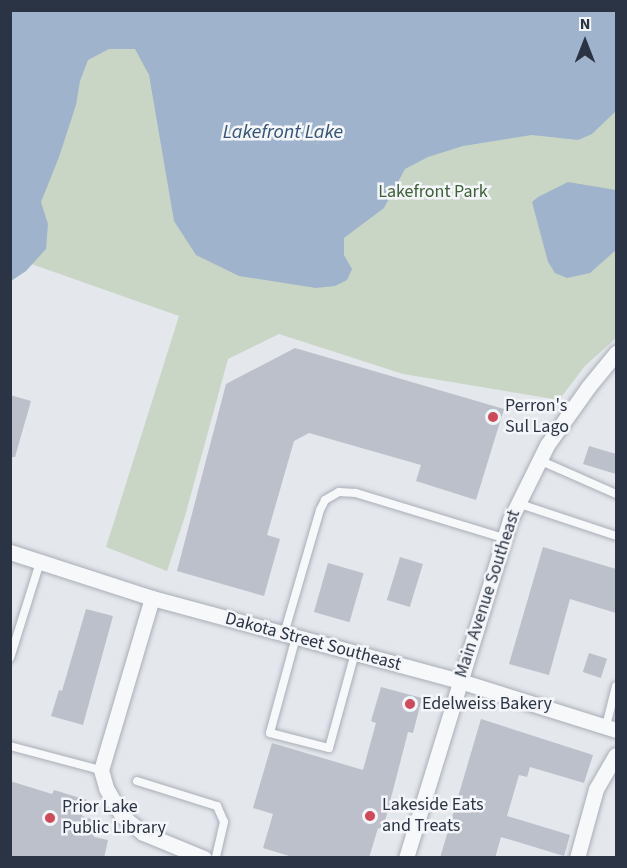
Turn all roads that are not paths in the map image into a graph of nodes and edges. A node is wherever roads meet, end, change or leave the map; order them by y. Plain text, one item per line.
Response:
1 (616, 353) edge
2 (539, 460) junction
3 (616, 494) edge
4 (517, 503) junction
5 (616, 536) edge
6 (503, 538) junction
7 (10, 552) edge
8 (40, 562) junction
9 (152, 598) junction
10 (290, 636) junction
11 (355, 653) junction
12 (10, 658) edge
13 (460, 681) junction
14 (616, 686) edge
15 (611, 728) edge
16 (10, 746) edge
17 (616, 755) edge
18 (101, 770) junction
19 (137, 781) dead end
20 (204, 858) edge
21 (216, 858) edge
22 (406, 858) edge
23 (577, 858) edge

1 - 2 street, Main Avenue Southeast
2 - 3 lane
2 - 4 street, Main Avenue Southeast
4 - 5 lane
4 - 6 street, Main Avenue Southeast
6 - 10 lane
6 - 13 street, Main Avenue Southeast
7 - 8 street, Dakota Street Southeast
8 - 9 street, Dakota Street Southeast
8 - 12 lane
9 - 10 street, Dakota Street Southeast
9 - 18 street
10 - 11 street, Dakota Street Southeast
10 - 11 lane
11 - 13 street, Dakota Street Southeast
13 - 15 street, Dakota Street Southeast
13 - 22 street, Main Avenue Southeast
14 - 15 lane
16 - 18 lane
17 - 23 street
18 - 20 street
19 - 21 lane

